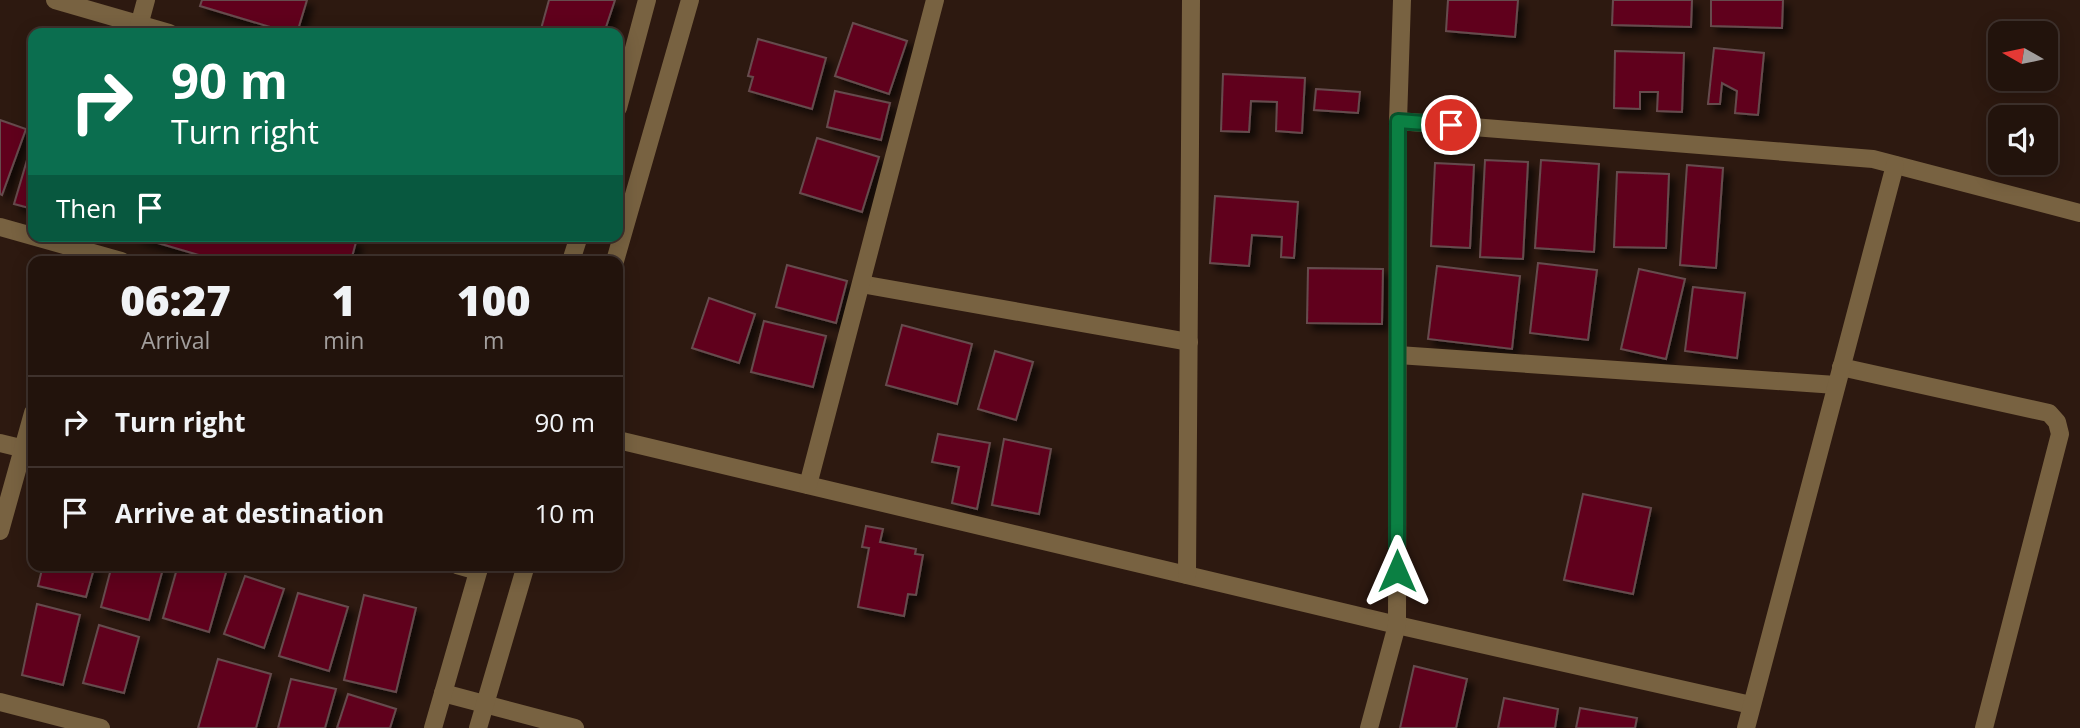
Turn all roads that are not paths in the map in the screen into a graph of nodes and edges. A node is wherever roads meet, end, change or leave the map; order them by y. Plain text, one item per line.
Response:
1 (55, 0) edge
2 (146, 0) edge
3 (647, 0) edge
4 (690, 0) edge
5 (935, 0) edge
6 (1191, 0) edge
7 (1402, 0) edge
8 (135, 28) edge
9 (138, 28) edge
10 (623, 89) edge
11 (1398, 121) junction
12 (1895, 165) junction
13 (2080, 213) edge
14 (0, 227) edge
15 (623, 233) edge
16 (28, 235) edge
17 (54, 242) edge
18 (79, 249) edge
19 (104, 256) edge
20 (861, 284) junction
21 (1189, 342) junction
22 (1398, 355) junction
23 (1841, 366) junction
24 (1836, 385) junction
25 (623, 441) edge
26 (0, 443) edge
27 (28, 450) edge
28 (808, 485) junction
29 (0, 531) edge
30 (478, 571) edge
31 (524, 571) edge
32 (1187, 575) junction
33 (1396, 625) junction
34 (443, 693) junction
35 (0, 702) edge
36 (485, 705) junction
37 (1751, 705) junction
38 (101, 728) edge
39 (433, 728) edge
40 (478, 728) edge
41 (575, 728) edge
42 (1369, 728) edge
43 (1746, 728) edge
44 (1984, 728) edge

1 - 8 street
2 - 9 street
3 - 10 street
4 - 15 street
5 - 20 street
6 - 21 street
7 - 11 street
11 - 12 street
11 - 22 street
12 - 13 street
12 - 23 street
14 - 16 street
17 - 18 street
18 - 19 street
20 - 21 street
20 - 28 street
21 - 32 street
22 - 24 street
22 - 33 street
23 - 24 street
23 - 44 street
24 - 37 street
25 - 28 street
26 - 27 street
27 - 29 street
28 - 32 street
30 - 34 street
31 - 36 street
32 - 33 street
33 - 37 street
33 - 42 street
34 - 36 street
34 - 39 street
35 - 38 street
36 - 40 street
36 - 41 street
37 - 43 street

